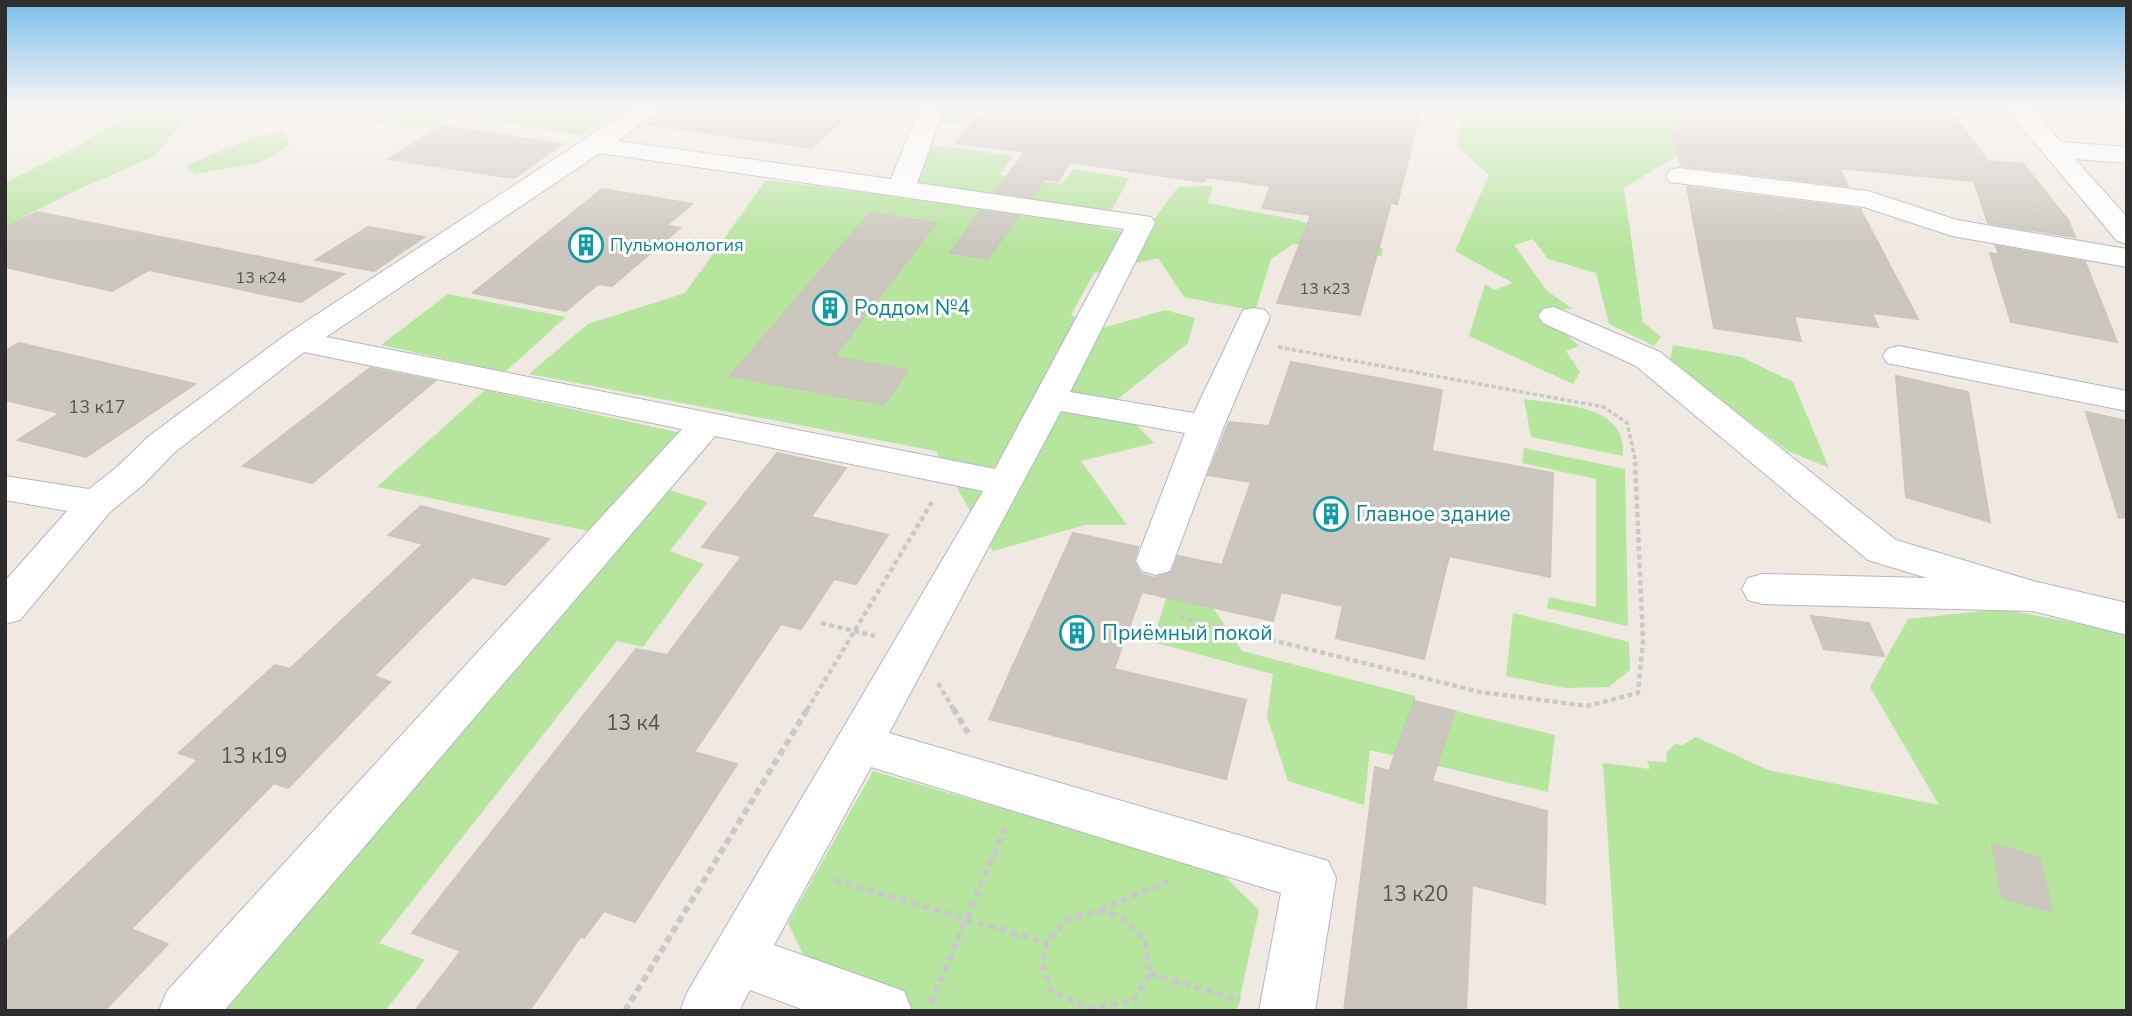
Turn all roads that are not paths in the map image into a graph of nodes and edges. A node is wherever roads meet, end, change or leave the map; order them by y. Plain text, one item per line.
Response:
1 (584, 152) edge
2 (647, 152) edge
3 (915, 152) edge
4 (2054, 152) edge
5 (2088, 152) edge
6 (2126, 156) edge
7 (1679, 176) dead end
8 (901, 189) junction
9 (2099, 200) junction
10 (2127, 200) edge
11 (2127, 235) edge
12 (2127, 258) edge
13 (1555, 316) dead end
14 (1250, 329) road end
15 (298, 341) junction
16 (1899, 356) dead end
17 (1050, 399) junction
18 (2127, 401) edge
19 (706, 424) junction
20 (1206, 426) junction
21 (1006, 483) junction
22 (5, 488) edge
23 (96, 503) junction
24 (1156, 561) dead end
25 (1763, 589) dead end
26 (2033, 596) junction
27 (5, 609) edge
28 (2127, 619) edge
29 (859, 744) junction
30 (738, 959) junction
31 (1269, 1007) edge
32 (187, 1011) edge
33 (708, 1011) edge
34 (884, 1011) edge

1 - 15 lane
2 - 8 lane
3 - 8 lane
4 - 9 lane
5 - 6 lane
7 - 12 lane
8 - 17 lane
9 - 10 lane
9 - 11 lane
13 - 26 lane
14 - 20 lane
15 - 19 lane
15 - 23 lane
16 - 18 lane
17 - 20 lane
17 - 21 lane
19 - 21 lane
19 - 32 lane
20 - 24 lane
21 - 29 lane
22 - 23 lane
23 - 27 lane
25 - 26 lane
26 - 28 lane
29 - 30 lane
29 - 31 lane
30 - 33 lane
30 - 34 lane

